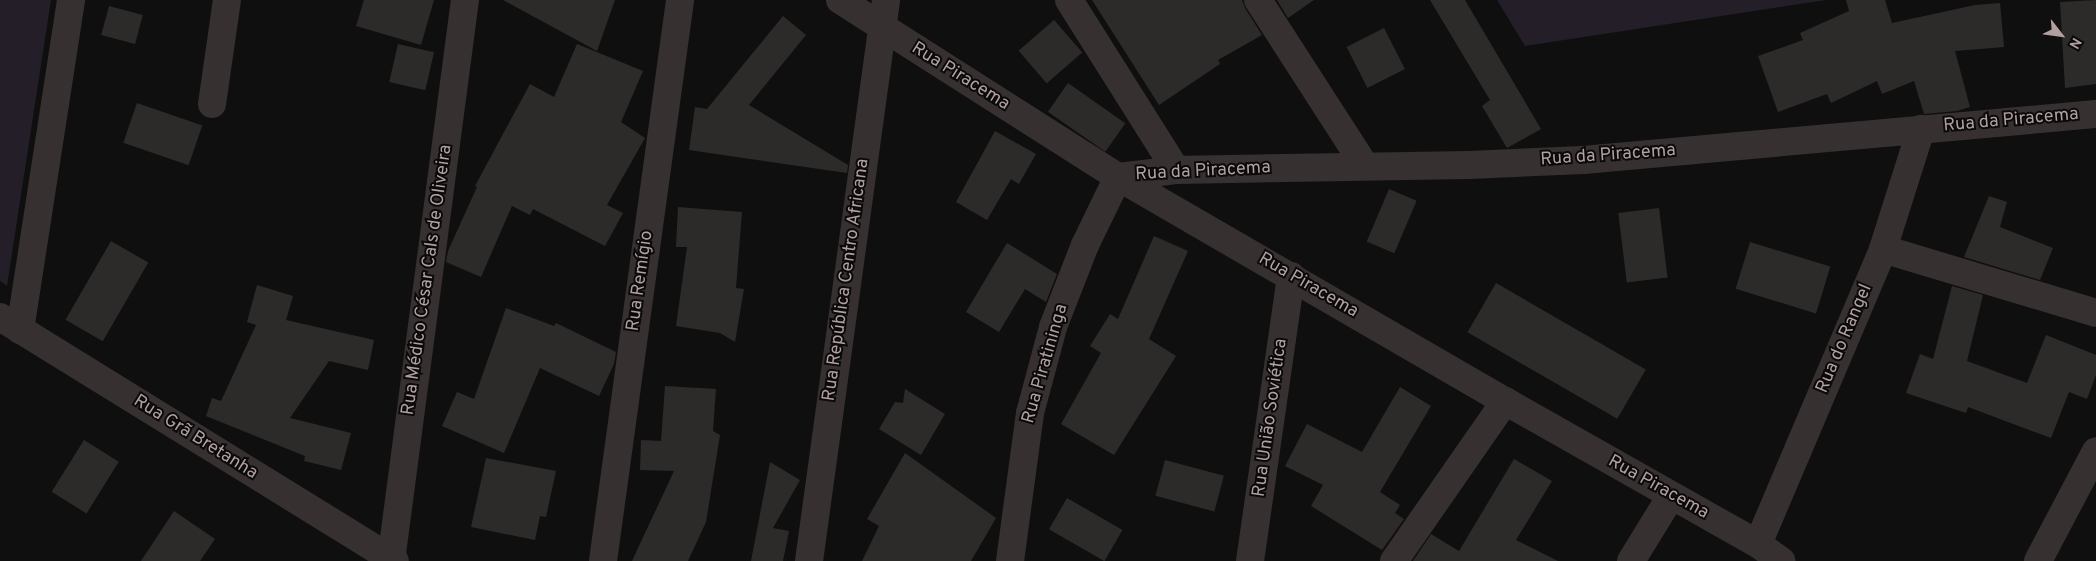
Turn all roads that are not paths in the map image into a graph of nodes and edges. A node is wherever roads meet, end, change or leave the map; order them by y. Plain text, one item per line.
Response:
1 (71, 0) edge
2 (227, 0) edge
3 (465, 0) edge
4 (680, 0) edge
5 (840, 0) edge
6 (886, 0) edge
7 (1069, 0) edge
8 (1258, 0) edge
9 (882, 28) junction
10 (212, 104) dead end
11 (2096, 114) edge
12 (1921, 129) junction
13 (1364, 166) junction
14 (1176, 170) junction
15 (1118, 177) junction
16 (1883, 249) junction
17 (1292, 276) junction
18 (2096, 313) edge
19 (10, 323) edge
20 (1505, 401) junction
21 (2096, 450) edge
22 (1671, 496) junction
23 (1758, 544) junction
24 (392, 560) edge
25 (603, 561) edge
26 (809, 561) edge
27 (1010, 561) edge
28 (1250, 561) edge
29 (1394, 561) edge
30 (1631, 561) edge
31 (1781, 561) edge
32 (2038, 561) edge

1 - 19 street
2 - 10 street
3 - 24 street, Rua Médico César Cals de Oliveira
4 - 25 street, Rua Remígio
5 - 9 street, Rua Piracema
6 - 9 street, Rua República Centro Africana
7 - 14 street
8 - 13 street
9 - 15 street, Rua Piracema
9 - 26 street, Rua República Centro Africana
11 - 12 street, Rua da Piracema
12 - 13 street, Rua da Piracema
12 - 16 street, Rua do Rangel
13 - 14 street, Rua da Piracema
14 - 15 street, Rua da Piracema
15 - 17 street, Rua Piracema
15 - 27 street, Rua Piratininga
16 - 18 street
16 - 23 street, Rua do Rangel
17 - 20 street, Rua Piracema
17 - 28 street, Rua União Soviética
19 - 24 street, Rua Grã Bretanha
20 - 22 street, Rua Piracema
20 - 29 street
21 - 32 street
22 - 23 street, Rua Piracema
22 - 30 street
23 - 31 street, Rua Piracema

